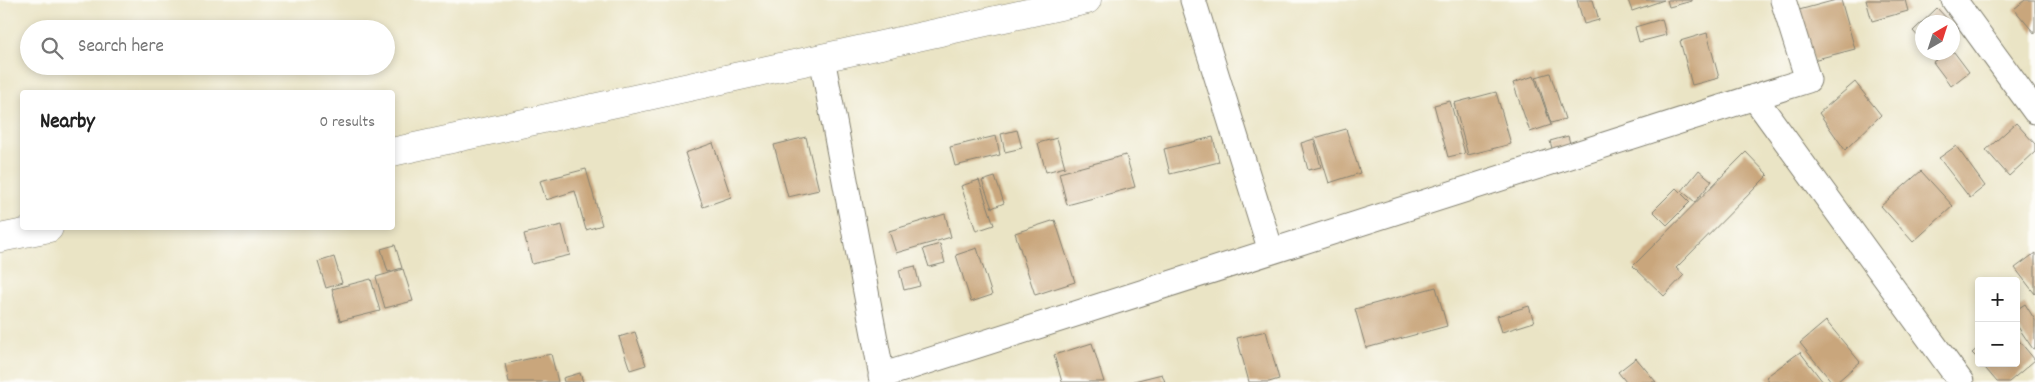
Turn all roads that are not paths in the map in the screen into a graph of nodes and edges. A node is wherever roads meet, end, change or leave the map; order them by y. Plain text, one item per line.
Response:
1 (1087, 0) edge
2 (1193, 0) edge
3 (1784, 0) edge
4 (1954, 0) edge
5 (822, 58) junction
6 (1754, 97) junction
7 (2035, 111) edge
8 (395, 151) edge
9 (39, 230) edge
10 (0, 238) edge
11 (1271, 251) junction
12 (882, 379) edge
13 (1961, 382) edge

1 - 5 street
2 - 11 street
3 - 6 street
4 - 7 street
5 - 8 street
5 - 12 street
6 - 11 street
6 - 13 street
9 - 10 street
11 - 12 street

